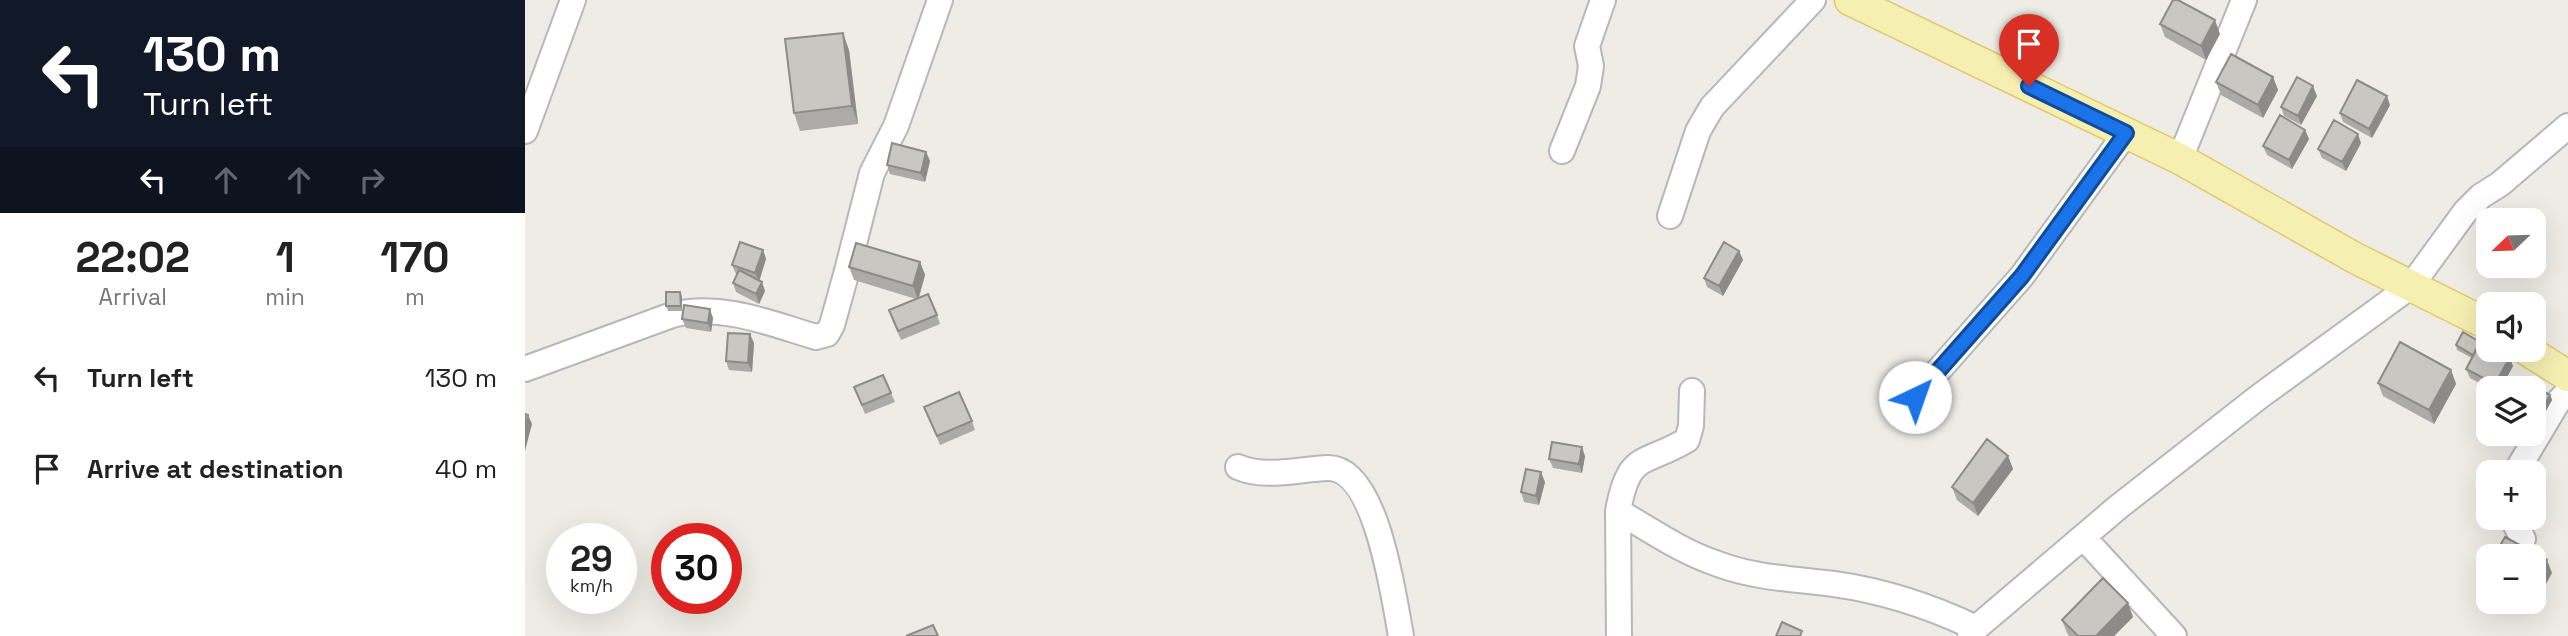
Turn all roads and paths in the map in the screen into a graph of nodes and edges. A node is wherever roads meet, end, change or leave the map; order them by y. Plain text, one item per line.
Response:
1 (573, 0) edge
2 (940, 0) edge
3 (1602, 0) edge
4 (1813, 0) edge
5 (1850, 0) edge
6 (2243, 0) edge
7 (2568, 126) edge
8 (525, 131) edge
9 (2126, 133) junction
10 (1562, 150) dead end
11 (2180, 159) junction
12 (1670, 216) dead end
13 (2411, 286) junction
14 (2476, 318) edge
15 (2546, 362) edge
16 (525, 369) edge
17 (2568, 376) edge
18 (1692, 391) dead end
19 (2568, 392) edge
20 (1915, 397) dead end
21 (2523, 460) edge
22 (1238, 467) dead end
23 (1618, 511) junction
24 (2083, 537) junction
25 (1973, 632) edge
26 (1401, 636) edge
27 (1619, 636) edge
28 (2174, 636) edge

1 - 8 street
2 - 16 street
3 - 10 street
4 - 12 street
5 - 9 main road
6 - 11 street
7 - 13 street
9 - 11 main road
9 - 20 street
11 - 13 main road
13 - 14 main road
13 - 24 street
15 - 17 main road
18 - 23 street
19 - 21 street
22 - 26 street
23 - 25 street
23 - 27 street
24 - 25 street
24 - 28 street

